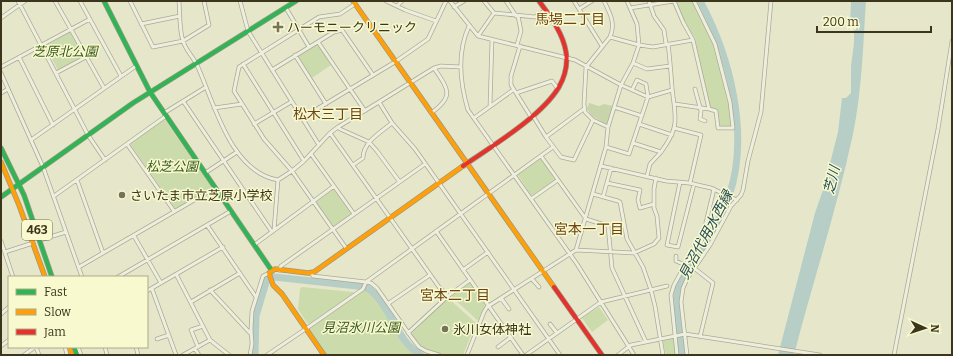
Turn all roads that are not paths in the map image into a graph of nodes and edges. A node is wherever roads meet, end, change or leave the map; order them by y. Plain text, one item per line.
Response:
1 (25, 1) edge
2 (55, 1) edge
3 (80, 1) edge
4 (104, 1) edge
5 (130, 1) edge
6 (179, 1) edge
7 (204, 1) edge
8 (240, 1) edge
9 (296, 1) edge
10 (386, 1) edge
11 (402, 1) edge
12 (446, 1) edge
13 (450, 1) edge
14 (464, 1) edge
15 (484, 1) edge
16 (506, 1) edge
17 (539, 1) edge
18 (574, 1) edge
19 (592, 1) edge
20 (604, 1) edge
21 (627, 1) edge
22 (694, 1) edge
23 (771, 1) edge
24 (354, 2) edge
25 (19, 3) edge
26 (650, 3) edge
27 (397, 6) junction
28 (454, 7) junction
29 (286, 8) junction
30 (630, 8) junction
31 (579, 9) junction
32 (546, 10) junction
33 (494, 13) junction
34 (180, 16) junction
35 (517, 16) junction
36 (1, 18) edge
37 (90, 19) junction
38 (436, 21) junction
39 (142, 24) junction
40 (469, 26) junction
41 (71, 29) junction
42 (299, 29) junction
43 (248, 31) junction
44 (478, 36) junction
45 (610, 37) junction
46 (492, 39) junction
47 (694, 40) junction
48 (183, 41) junction
49 (952, 41) edge
50 (318, 42) junction
51 (667, 44) junction
52 (41, 45) junction
53 (640, 45) junction
54 (519, 46) junction
55 (602, 46) junction
56 (309, 47) junction
57 (261, 53) junction
58 (295, 55) junction
59 (19, 57) junction
60 (86, 57) junction
61 (566, 58) junction
62 (395, 62) junction
63 (196, 63) junction
64 (633, 63) junction
65 (243, 64) junction
66 (136, 66) junction
67 (670, 66) junction
68 (1, 67) edge
69 (460, 67) junction
70 (586, 67) junction
71 (434, 68) junction
72 (272, 70) junction
73 (1, 73) edge
74 (56, 73) junction
75 (121, 76) junction
76 (373, 76) junction
77 (409, 83) junction
78 (621, 86) junction
79 (206, 87) junction
80 (104, 88) junction
81 (8, 89) junction
82 (558, 89) junction
83 (695, 89) dead end
84 (350, 90) junction
85 (632, 90) junction
86 (672, 90) junction
87 (514, 91) junction
88 (150, 92) junction
89 (1, 93) edge
90 (648, 97) junction
91 (183, 101) junction
92 (291, 102) junction
93 (378, 102) junction
94 (242, 104) junction
95 (326, 104) junction
96 (675, 104) junction
97 (490, 106) junction
98 (614, 107) junction
99 (214, 108) junction
100 (584, 108) junction
101 (700, 108) junction
102 (74, 109) junction
103 (709, 110) junction
104 (365, 111) junction
105 (273, 113) junction
106 (165, 114) junction
107 (430, 114) junction
108 (642, 116) junction
109 (532, 117) junction
110 (302, 118) junction
111 (474, 118) junction
112 (592, 120) junction
113 (705, 121) dead end
114 (392, 123) junction
115 (53, 124) junction
116 (254, 124) junction
117 (639, 124) junction
118 (338, 127) junction
119 (608, 127) junction
120 (674, 128) junction
121 (330, 133) junction
122 (88, 135) junction
123 (672, 135) junction
124 (546, 137) junction
125 (31, 140) junction
126 (369, 142) junction
127 (633, 143) junction
128 (127, 144) junction
129 (319, 145) junction
130 (493, 145) junction
131 (553, 147) junction
132 (606, 147) junction
133 (1, 148) edge
134 (237, 152) junction
135 (661, 152) junction
136 (311, 154) junction
137 (541, 156) junction
138 (105, 160) junction
139 (223, 161) junction
140 (304, 161) junction
141 (1, 162) edge
142 (425, 164) junction
143 (466, 164) junction
144 (353, 165) junction
145 (601, 166) junction
146 (43, 167) junction
147 (611, 168) junction
148 (292, 171) junction
149 (205, 173) junction
150 (514, 175) junction
151 (647, 176) junction
152 (656, 178) junction
153 (77, 180) junction
154 (278, 180) junction
155 (558, 180) junction
156 (399, 181) junction
157 (680, 182) junction
158 (439, 183) junction
159 (607, 183) junction
160 (692, 183) junction
161 (19, 184) junction
162 (334, 186) junction
163 (14, 188) junction
164 (215, 188) junction
165 (714, 189) junction
166 (488, 194) junction
167 (593, 194) junction
168 (54, 196) junction
169 (1, 197) edge
170 (603, 197) junction
171 (376, 198) junction
172 (531, 199) junction
173 (737, 200) junction
174 (314, 203) junction
175 (654, 204) junction
176 (174, 211) junction
177 (231, 211) junction
178 (461, 213) junction
179 (354, 214) junction
180 (390, 218) junction
181 (586, 219) junction
182 (207, 225) junction
183 (332, 229) junction
184 (273, 231) junction
185 (436, 231) junction
186 (66, 232) junction
187 (134, 236) junction
188 (40, 240) junction
189 (1, 241) edge
190 (34, 242) junction
191 (254, 245) junction
192 (223, 247) junction
193 (346, 248) junction
194 (412, 248) junction
195 (576, 250) junction
196 (5, 252) junction
197 (488, 252) junction
198 (611, 252) junction
199 (103, 253) junction
200 (634, 253) junction
201 (570, 254) junction
202 (676, 256) dead end
203 (147, 260) junction
204 (685, 265) junction
205 (79, 267) junction
206 (694, 268) junction
207 (279, 270) junction
208 (463, 270) junction
209 (542, 271) junction
210 (271, 272) junction
211 (240, 273) junction
212 (312, 273) junction
213 (176, 274) junction
214 (430, 275) junction
215 (13, 276) edge
216 (45, 276) edge
217 (52, 276) edge
218 (82, 276) edge
219 (120, 276) edge
220 (532, 279) junction
221 (470, 280) junction
222 (366, 282) junction
223 (161, 283) junction
224 (671, 286) junction
225 (539, 287) dead end
226 (152, 289) junction
227 (210, 290) junction
228 (514, 290) junction
229 (651, 290) junction
230 (148, 291) edge
231 (448, 296) junction
232 (625, 296) junction
233 (256, 297) junction
234 (502, 298) junction
235 (191, 302) junction
236 (602, 302) junction
237 (389, 303) junction
238 (488, 306) junction
239 (509, 308) dead end
240 (576, 320) junction
241 (550, 324) dead end
242 (203, 326) junction
243 (306, 329) junction
244 (251, 333) junction
245 (408, 333) junction
246 (556, 333) junction
247 (169, 335) junction
248 (684, 335) junction
249 (676, 336) junction
250 (510, 337) junction
251 (700, 337) junction
252 (157, 339) dead end
253 (549, 339) junction
254 (661, 339) junction
255 (210, 340) junction
256 (646, 342) junction
257 (498, 346) dead end
258 (629, 346) junction
259 (34, 348) edge
260 (73, 348) edge
261 (196, 348) junction
262 (24, 355) edge
263 (81, 355) edge
264 (176, 355) edge
265 (183, 355) edge
266 (199, 355) edge
267 (229, 355) edge
268 (250, 355) edge
269 (267, 355) edge
270 (324, 355) edge
271 (439, 355) edge
272 (467, 355) edge
273 (523, 355) edge
274 (526, 355) edge
275 (560, 355) edge
276 (602, 355) edge
277 (618, 355) edge
278 (634, 355) edge
279 (663, 355) edge
280 (677, 355) edge
281 (687, 355) edge
282 (820, 355) edge
283 (894, 355) edge

1 - 25 street
2 - 41 street
3 - 37 street
4 - 66 main road
5 - 39 street
6 - 34 street
7 - 48 street
8 - 43 street
9 - 29 main road
10 - 27 street
11 - 27 street
12 - 38 street
13 - 28 street
14 - 28 street
15 - 33 street
16 - 35 street
17 - 32 main road
18 - 31 street
19 - 31 street
20 - 45 street
21 - 30 street
22 - 103 street
23 - 173 street
24 - 42 street
24 - 62 main road
25 - 36 street
25 - 52 street
26 - 30 street
26 - 47 street
26 - 51 street
27 - 38 street
28 - 40 street
29 - 42 street
29 - 43 main road
30 - 53 street
31 - 55 street
32 - 35 street
32 - 61 main road
33 - 35 street
33 - 44 street
34 - 39 street
34 - 48 street
35 - 54 street
37 - 41 street
37 - 75 street
38 - 62 street
39 - 48 street
40 - 44 street
40 - 69 street
41 - 52 street
41 - 60 street
42 - 56 street
42 - 57 street
43 - 57 street
43 - 63 main road
44 - 46 street
45 - 53 street
45 - 55 street
46 - 54 street
46 - 97 street
47 - 51 street
47 - 103 street
48 - 63 street
49 - 283 street
50 - 56 street
50 - 76 street
50 - 84 street
51 - 53 street
51 - 67 street
52 - 59 street
52 - 74 street
53 - 64 street
54 - 61 street
54 - 87 street
55 - 70 street
56 - 58 street
57 - 65 street
57 - 72 street
58 - 72 street
58 - 95 street
59 - 68 street
59 - 115 street
60 - 74 street
60 - 80 street
61 - 70 street
61 - 82 main road
62 - 76 street
62 - 77 main road
63 - 79 street
63 - 88 main road
64 - 67 street
64 - 78 street
65 - 94 street
65 - 105 street
66 - 75 street
66 - 88 main road
67 - 86 street
69 - 71 street
69 - 111 street
70 - 78 street
70 - 100 street
71 - 77 street
71 - 107 street
72 - 92 street
73 - 81 street
74 - 102 street
75 - 80 street
76 - 84 street
77 - 93 street
77 - 107 main road
78 - 85 street
78 - 98 street
79 - 91 street
79 - 99 street
80 - 102 street
81 - 89 street
81 - 125 street
82 - 87 street
82 - 109 main road
83 - 101 street
84 - 95 street
84 - 104 street
85 - 90 street
85 - 90 street
86 - 90 street
86 - 96 street
87 - 97 street
87 - 109 street
88 - 106 main road
88 - 122 main road
90 - 108 street
91 - 106 street
91 - 139 street
92 - 105 street
92 - 110 street
93 - 104 street
93 - 114 street
94 - 99 street
94 - 116 street
95 - 110 street
96 - 101 street
96 - 120 street
97 - 111 street
98 - 108 street
98 - 119 street
99 - 134 street
100 - 112 street
100 - 124 street
101 - 103 street
101 - 113 street
102 - 115 street
102 - 122 street
104 - 118 street
105 - 116 street
105 - 140 street
106 - 128 street
106 - 149 main road
107 - 143 main road
108 - 117 street
109 - 124 street
109 - 130 main road
110 - 129 street
111 - 130 street
112 - 119 street
112 - 131 street
114 - 126 street
114 - 142 street
115 - 125 street
116 - 148 street
117 - 123 street
117 - 127 street
118 - 121 street
118 - 126 street
119 - 132 street
120 - 123 street
120 - 160 street
121 - 129 street
121 - 144 street
122 - 138 street
122 - 146 main road
123 - 135 street
124 - 131 street
125 - 146 street
126 - 144 street
126 - 156 street
127 - 132 street
127 - 135 street
128 - 138 street
128 - 176 street
129 - 136 street
130 - 143 main road
130 - 150 street
131 - 137 street
132 - 145 street
133 - 161 main road, 463
134 - 139 street
134 - 154 street
135 - 151 street
136 - 140 street
136 - 162 street
137 - 150 street
137 - 155 street
138 - 153 street
139 - 149 street
139 - 184 street
140 - 148 street
141 - 163 main road, 463
142 - 156 street
142 - 158 street
143 - 158 main road
143 - 166 main road
144 - 171 street
145 - 147 street
145 - 167 street
146 - 161 main road
146 - 168 street
147 - 151 street
147 - 159 street
148 - 154 street
148 - 174 street
149 - 164 main road
150 - 166 street
150 - 172 street
151 - 152 street
152 - 157 street
152 - 175 street
153 - 168 street
153 - 199 street
154 - 184 street
155 - 172 street
155 - 181 street
156 - 171 street
157 - 160 street
157 - 160 street
158 - 178 street
158 - 180 main road
159 - 170 street
159 - 175 street
160 - 165 street
161 - 163 main road
161 - 188 main road, 463
162 - 174 street
162 - 179 street
163 - 169 main road
163 - 190 main road, 463
164 - 176 street
164 - 177 main road
165 - 173 street
165 - 204 street
166 - 178 street
166 - 209 main road
167 - 170 street
167 - 181 street
168 - 186 street
170 - 200 street
171 - 179 street
171 - 180 street
172 - 201 street
173 - 206 street
174 - 183 street
174 - 184 street
175 - 200 street
176 - 187 street
177 - 182 street
177 - 191 main road
178 - 185 street
178 - 197 street
179 - 183 street
180 - 193 main road
180 - 194 street
181 - 195 street
181 - 198 street
182 - 192 street
182 - 203 street
183 - 193 street
183 - 207 street
184 - 191 street
185 - 194 street
185 - 208 street
186 - 188 street
186 - 205 street
187 - 199 street
187 - 203 street
188 - 217 main road, 463
189 - 196 street
190 - 196 street
190 - 216 main road, 463
191 - 210 main road
192 - 211 street
192 - 213 street
193 - 212 main road
194 - 214 street
194 - 222 street
195 - 198 street
195 - 201 street
196 - 215 street
197 - 208 street
197 - 228 street
198 - 200 street
198 - 232 street
199 - 205 street
200 - 229 street
201 - 209 street
201 - 236 street
202 - 204 street
203 - 219 street
203 - 223 street
204 - 224 street
205 - 218 street
206 - 248 street
206 - 251 street
207 - 210 main road
207 - 212 main road
208 - 221 street
209 - 220 street
209 - 240 main road
210 - 233 street
210 - 243 main road
211 - 227 street
211 - 233 street
212 - 222 street
213 - 223 street
213 - 235 street
214 - 231 street
214 - 237 street
220 - 225 street
220 - 228 street
221 - 231 street
221 - 238 street
222 - 237 street
222 - 243 street
223 - 226 street
224 - 229 street
224 - 249 street
226 - 230 street
226 - 247 street
227 - 235 street
227 - 244 street
228 - 234 street
228 - 253 street
229 - 232 street
229 - 254 street
231 - 245 street
232 - 236 street
232 - 256 street
233 - 244 street
234 - 238 street
234 - 239 street
235 - 242 street
236 - 240 street
236 - 258 street
237 - 245 street
238 - 250 street
238 - 272 street
240 - 246 street
240 - 276 main road
241 - 246 street
242 - 255 street
242 - 261 street
243 - 269 street
243 - 270 main road
244 - 268 street
245 - 271 street
246 - 253 street
247 - 252 street
247 - 264 street
248 - 249 street
248 - 251 street
248 - 281 street
249 - 254 street
249 - 280 street
250 - 257 street
250 - 273 street
251 - 282 street
253 - 274 street
253 - 275 street
254 - 256 street
254 - 279 street
255 - 261 street
255 - 267 street
256 - 258 street
258 - 277 street
258 - 278 street
259 - 262 street
260 - 263 street
261 - 265 street
261 - 266 street

